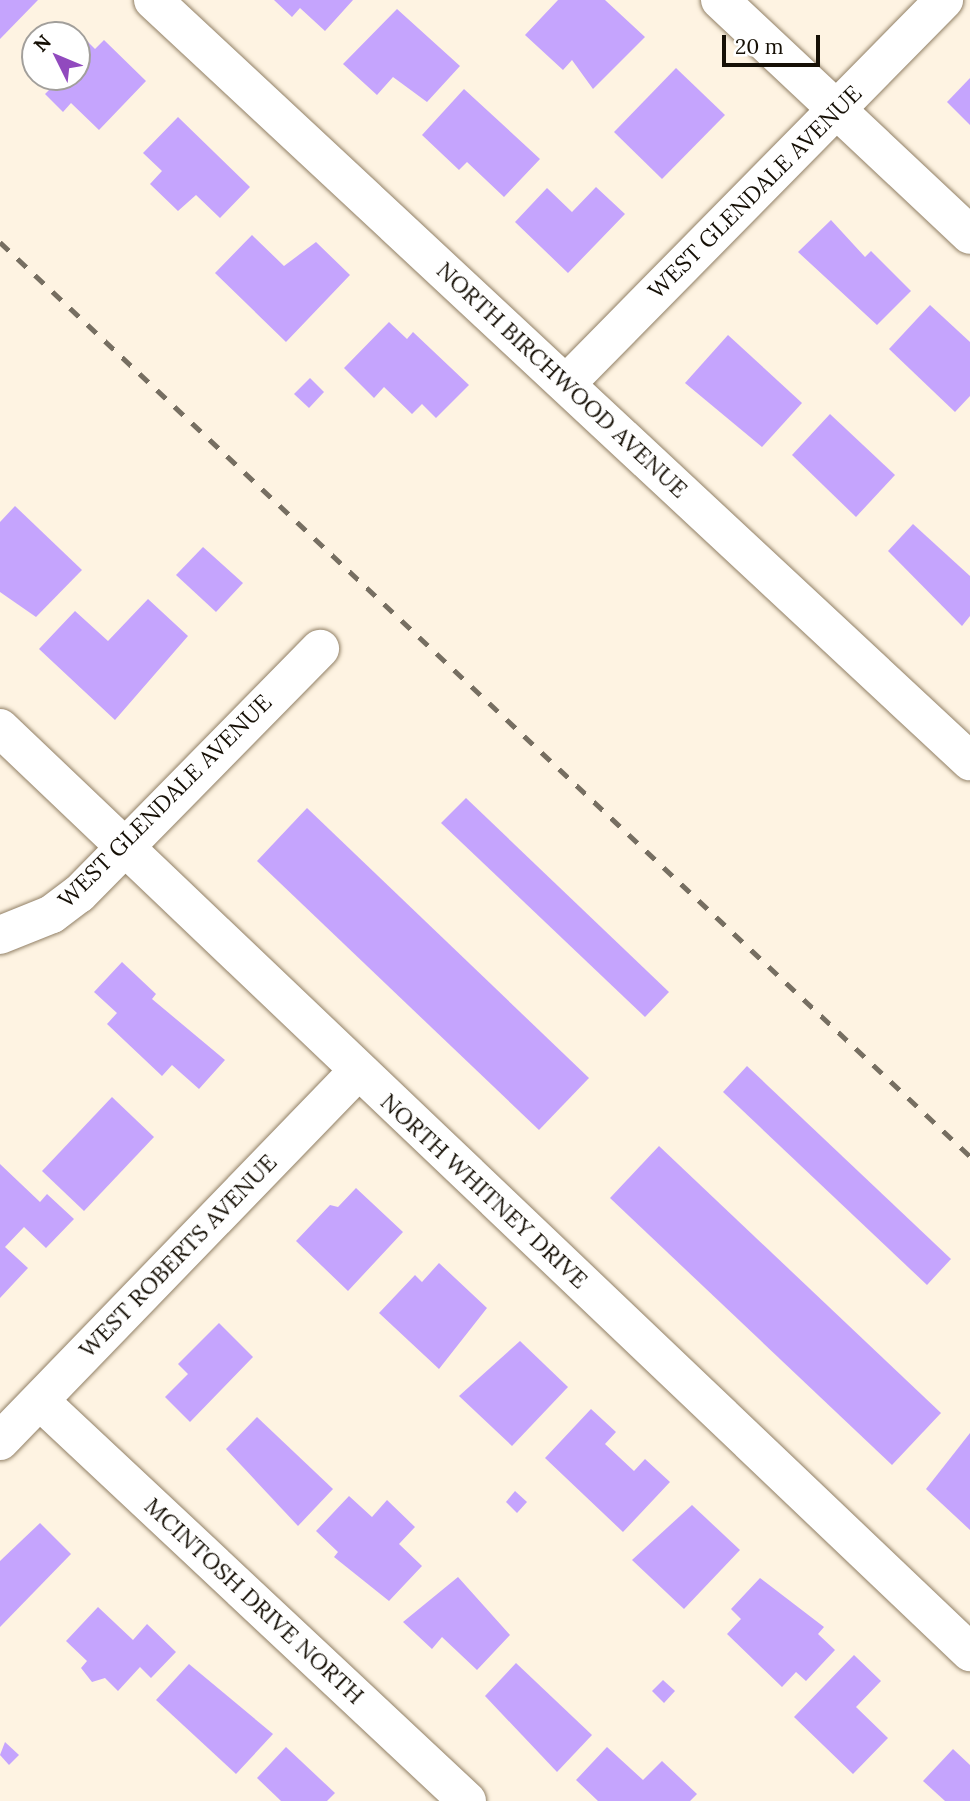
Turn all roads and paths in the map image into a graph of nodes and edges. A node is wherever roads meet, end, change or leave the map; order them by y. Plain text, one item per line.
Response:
1 (153, 0) edge
2 (720, 0) edge
3 (944, 0) edge
4 (836, 110) junction
5 (970, 235) edge
6 (566, 384) junction
7 (320, 649) dead end
8 (0, 727) edge
9 (970, 761) edge
10 (126, 847) junction
11 (0, 935) edge
12 (357, 1072) junction
13 (40, 1401) junction
14 (0, 1441) edge
15 (970, 1652) edge
16 (467, 1801) edge

1 - 6 street, NORTH BIRCHWOOD AVENUE
2 - 4 street
3 - 4 street, WEST GLENDALE AVENUE
4 - 5 street
4 - 6 street, WEST GLENDALE AVENUE
6 - 9 street, NORTH BIRCHWOOD AVENUE
7 - 10 street, WEST GLENDALE AVENUE
8 - 10 street, NORTH WHITNEY DRIVE
10 - 11 street, WEST GLENDALE AVENUE
10 - 12 street, NORTH WHITNEY DRIVE
12 - 13 street, WEST ROBERTS AVENUE
12 - 15 street, NORTH WHITNEY DRIVE
13 - 14 street, WEST ROBERTS AVENUE
13 - 16 street, MCINTOSH DRIVE NORTH

